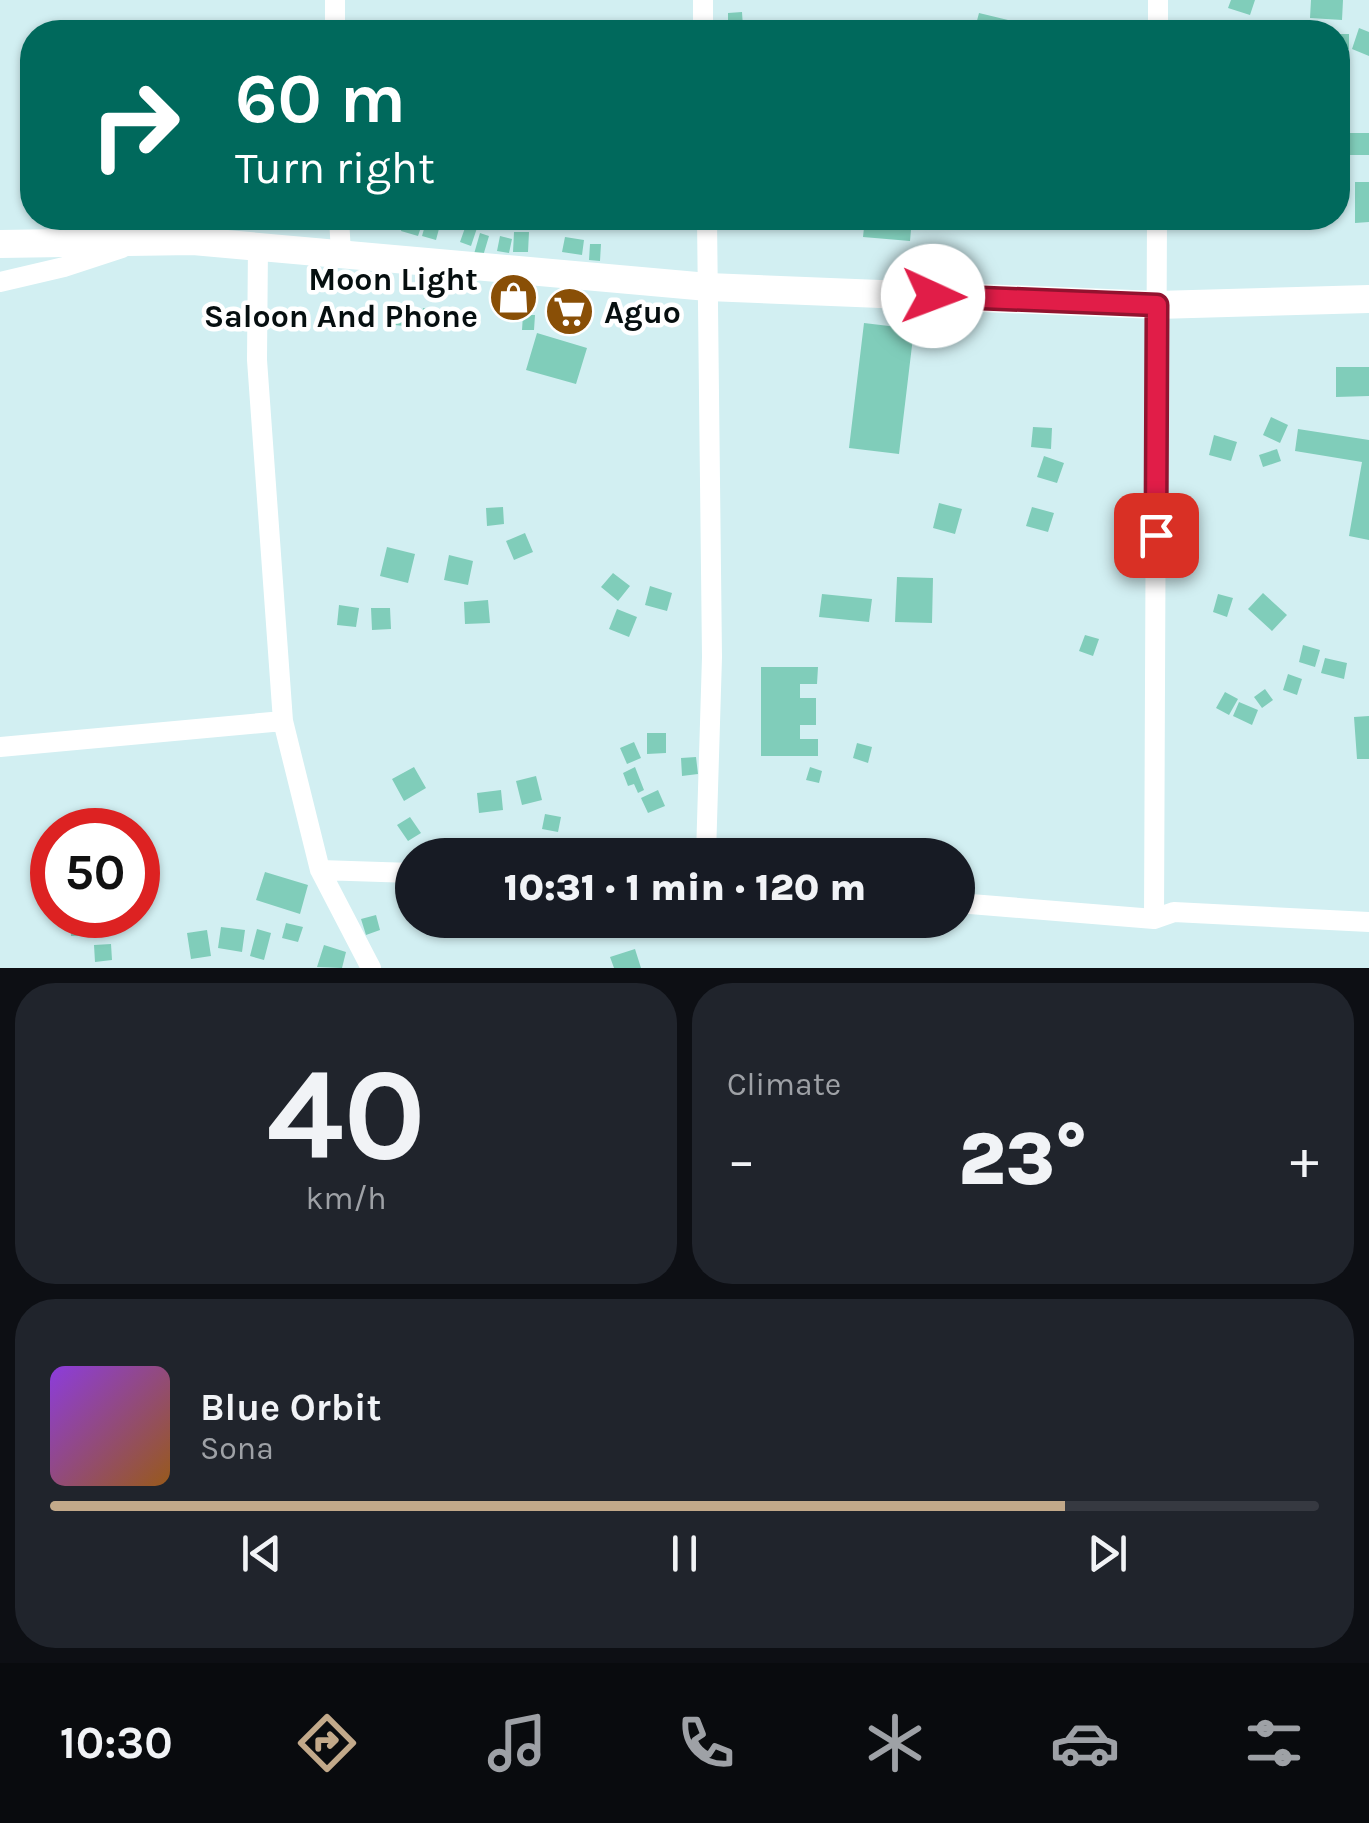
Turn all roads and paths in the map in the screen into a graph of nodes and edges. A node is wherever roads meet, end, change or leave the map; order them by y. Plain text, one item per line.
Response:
1 (340, 230) edge
2 (707, 230) edge
3 (1157, 230) edge
4 (144, 241) junction
5 (0, 244) edge
6 (258, 246) junction
7 (341, 253) junction
8 (0, 282) edge
9 (708, 287) junction
10 (1369, 299) edge
11 (1157, 305) junction
12 (282, 721) junction
13 (0, 747) edge
14 (707, 838) edge
15 (320, 870) junction
16 (395, 872) edge
17 (975, 903) edge
18 (1154, 918) junction
19 (1369, 922) edge
20 (371, 968) edge

1 - 7 street
2 - 9 street
3 - 11 street
4 - 5 main road
4 - 6 main road
4 - 8 street
6 - 7 main road
6 - 12 street
7 - 9 main road
9 - 11 main road
9 - 14 street
10 - 11 main road
11 - 18 street
12 - 13 street
12 - 15 street
15 - 16 street
15 - 20 street
17 - 18 street
18 - 19 street

